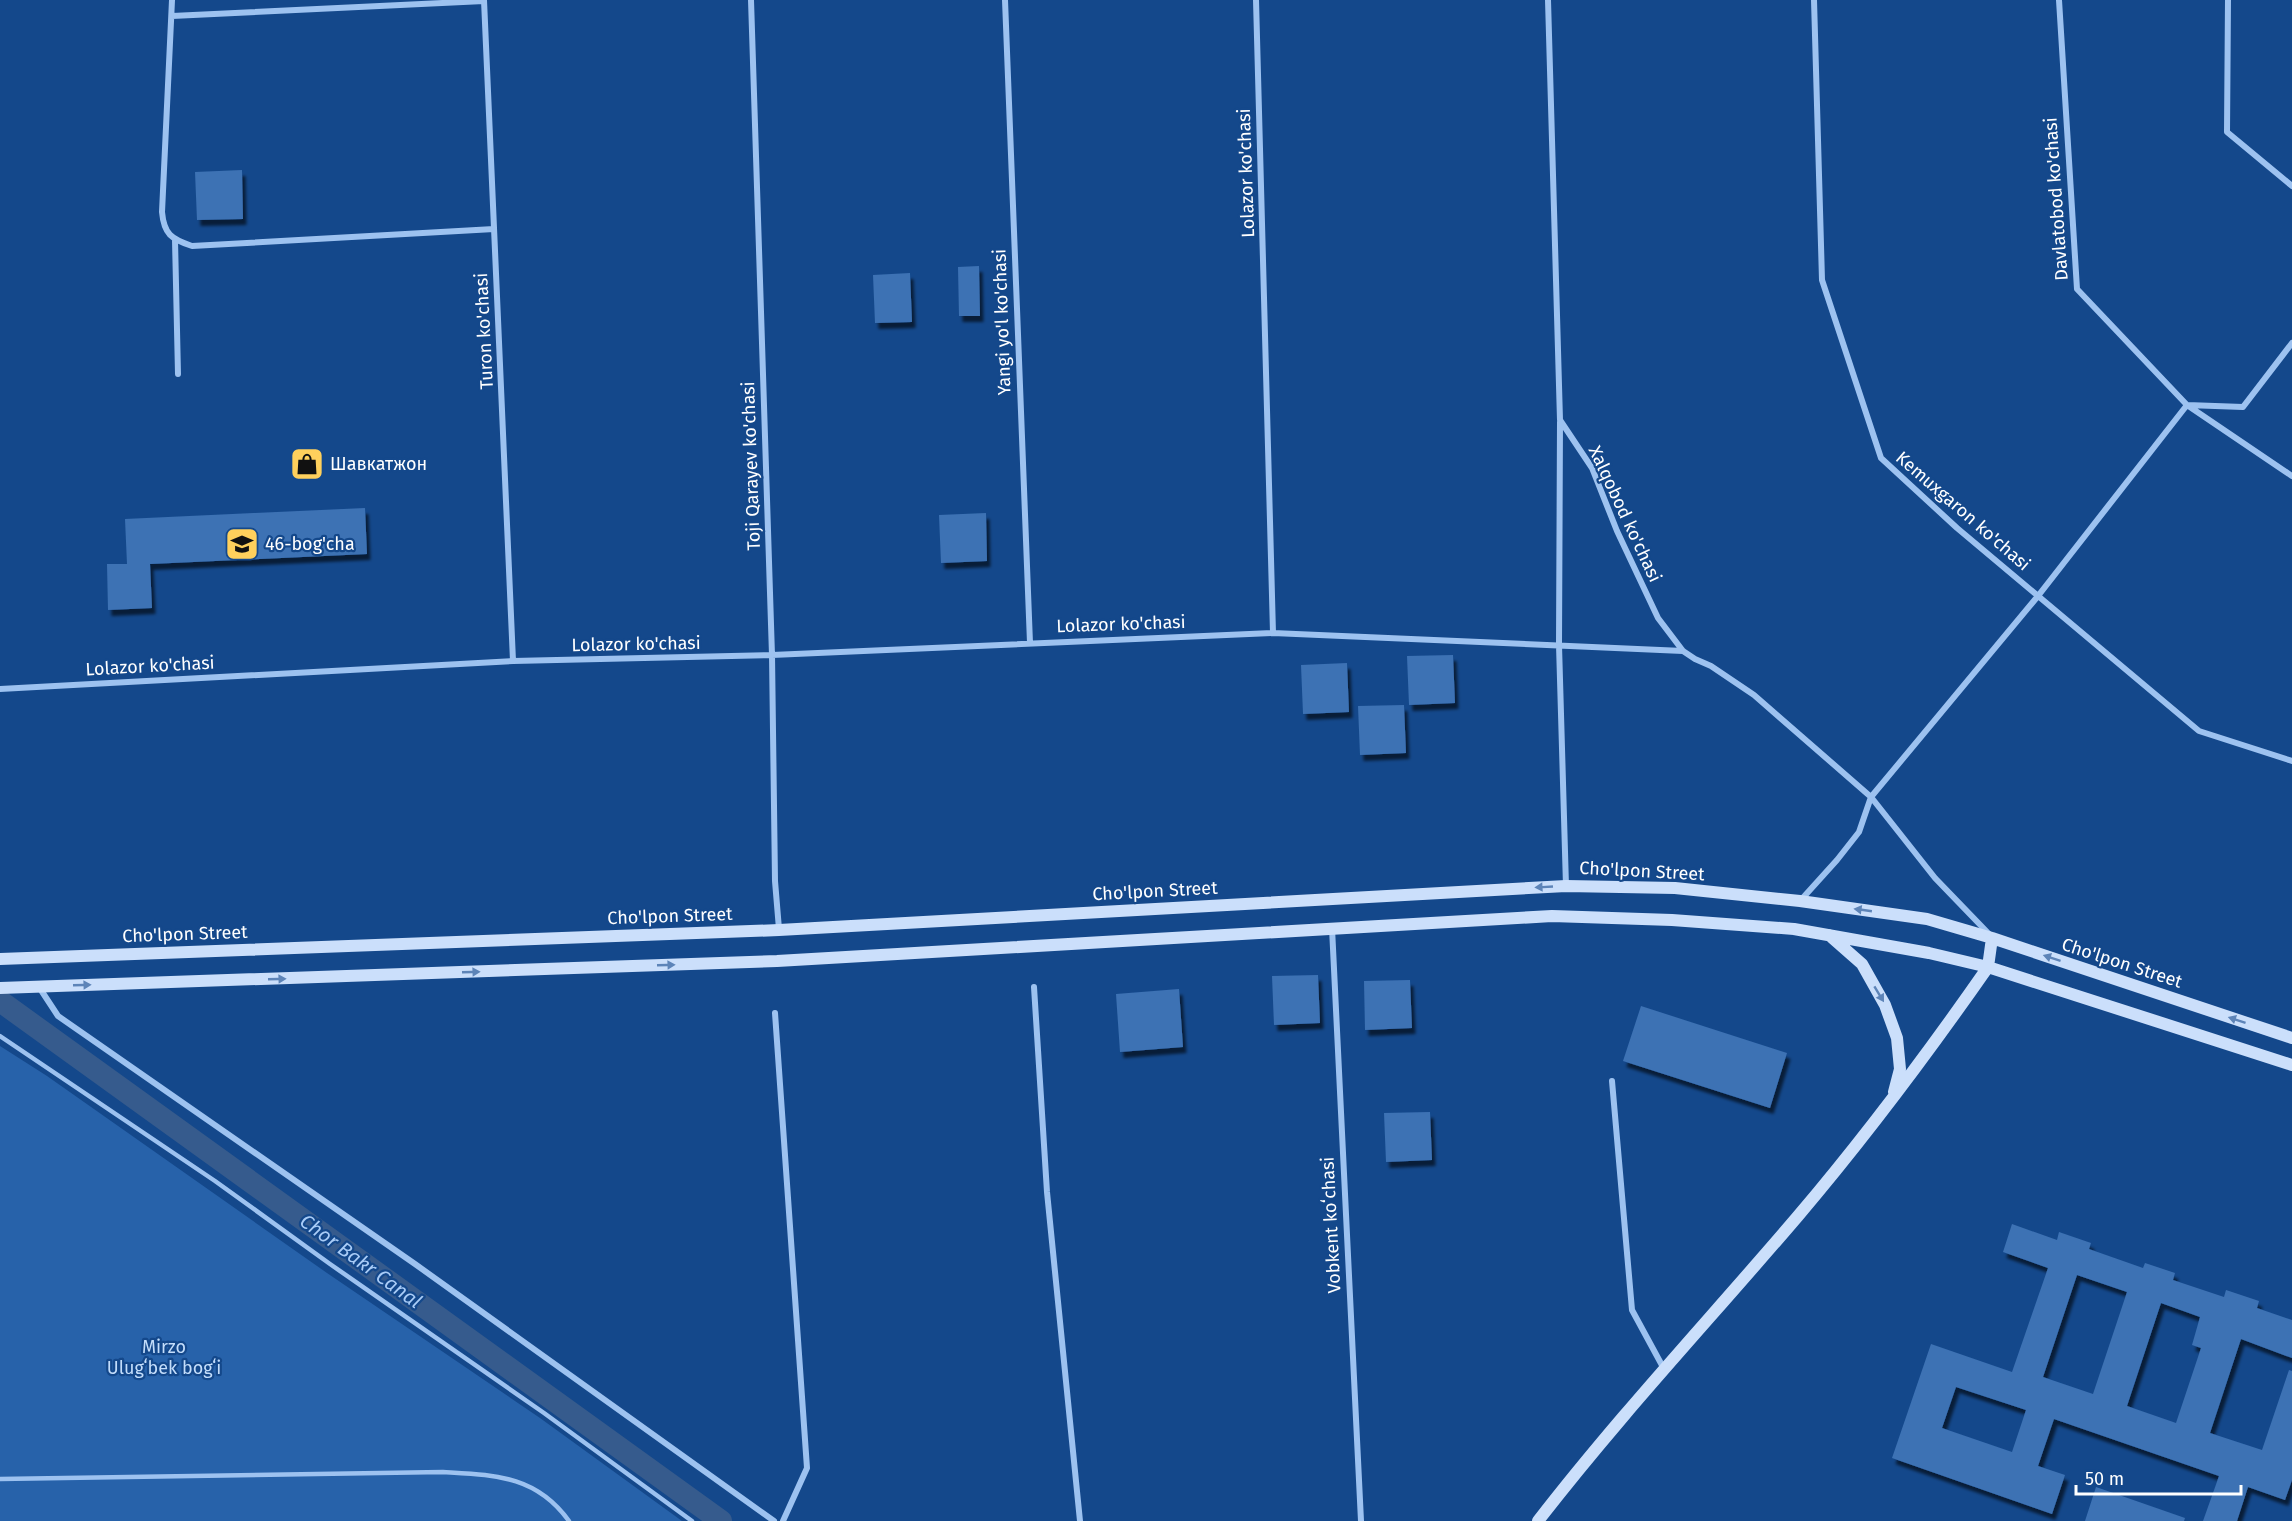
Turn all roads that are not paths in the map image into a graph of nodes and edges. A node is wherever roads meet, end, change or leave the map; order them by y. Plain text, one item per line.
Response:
1 (172, 0) edge
2 (484, 0) edge
3 (751, 0) edge
4 (1005, 0) edge
5 (1256, 0) edge
6 (1548, 0) edge
7 (1814, 0) edge
8 (2059, 0) edge
9 (2228, 0) edge
10 (172, 16) junction
11 (2292, 186) edge
12 (494, 229) junction
13 (175, 240) junction
14 (2292, 343) edge
15 (178, 374) dead end
16 (2187, 405) junction
17 (1560, 420) junction
18 (2292, 476) edge
19 (2038, 596) junction
20 (1273, 633) junction
21 (1030, 643) junction
22 (1559, 645) junction
23 (1683, 651) junction
24 (772, 655) junction
25 (513, 662) junction
26 (0, 689) edge
27 (2292, 761) edge
28 (1871, 797) junction
29 (1566, 886) junction
30 (1800, 901) junction
31 (1332, 928) junction
32 (779, 930) junction
33 (1828, 935) junction
34 (1992, 938) junction
35 (0, 959) edge
36 (1988, 967) junction
37 (39, 987) junction
38 (1034, 987) dead end
39 (0, 988) edge
40 (775, 1014) dead end
41 (0, 1036) edge
42 (2292, 1038) edge
43 (2292, 1065) edge
44 (1612, 1081) dead end
45 (1893, 1098) junction
46 (1664, 1369) junction
47 (0, 1479) edge
48 (569, 1521) edge
49 (692, 1521) edge
50 (774, 1521) edge
51 (783, 1521) edge
52 (1080, 1521) edge
53 (1361, 1521) edge
54 (1538, 1521) edge

1 - 10 street
2 - 10 street
2 - 12 street, Turon ko'chasi
3 - 24 street, Toji Qarayev ko'chasi
4 - 21 street, Yangi yo'l ko'chasi
5 - 20 street, Lolazor ko'chasi
6 - 17 street
7 - 19 street, Kemuxgaron ko'chasi
8 - 16 street, Davlatobod ko'chasi
9 - 11 street
10 - 13 street
12 - 13 street
12 - 25 street, Turon ko'chasi
13 - 15 street
14 - 16 street
16 - 18 street, Davlatobod ko'chasi
16 - 19 street
17 - 22 street
17 - 23 street, Xalqobod ko'chasi
19 - 27 street, Kemuxgaron ko'chasi
19 - 28 street
20 - 21 street, Lolazor ko'chasi
20 - 22 street, Lolazor ko'chasi
21 - 24 street, Lolazor ko'chasi
22 - 23 street, Lolazor ko'chasi
22 - 29 street
23 - 28 street, Xalqobod ko'chasi
24 - 25 street, Lolazor ko'chasi
24 - 32 street, Toji Qarayev ko'chasi
25 - 26 street, Lolazor ko'chasi
28 - 30 street
28 - 34 street, Xalqobod ko'chasi
29 - 30 main road, Cho'lpon Street
29 -> 32 main road, Cho'lpon Street
34 -> 30 main road, Cho'lpon Street
31 - 33 main road
37 -> 31 main road
31 - 53 street, Vobkent koʻchasi
32 - 35 main road, Cho'lpon Street
33 - 36 main road
33 -> 45 main road
34 - 36 main road
42 -> 34 main road, Cho'lpon Street
36 - 43 main road
36 - 45 main road
37 - 39 main road
37 - 50 street
38 - 52 street
40 - 51 street
41 - 49 lane
44 - 46 street
45 - 46 main road
46 - 54 main road
47 - 48 lane

